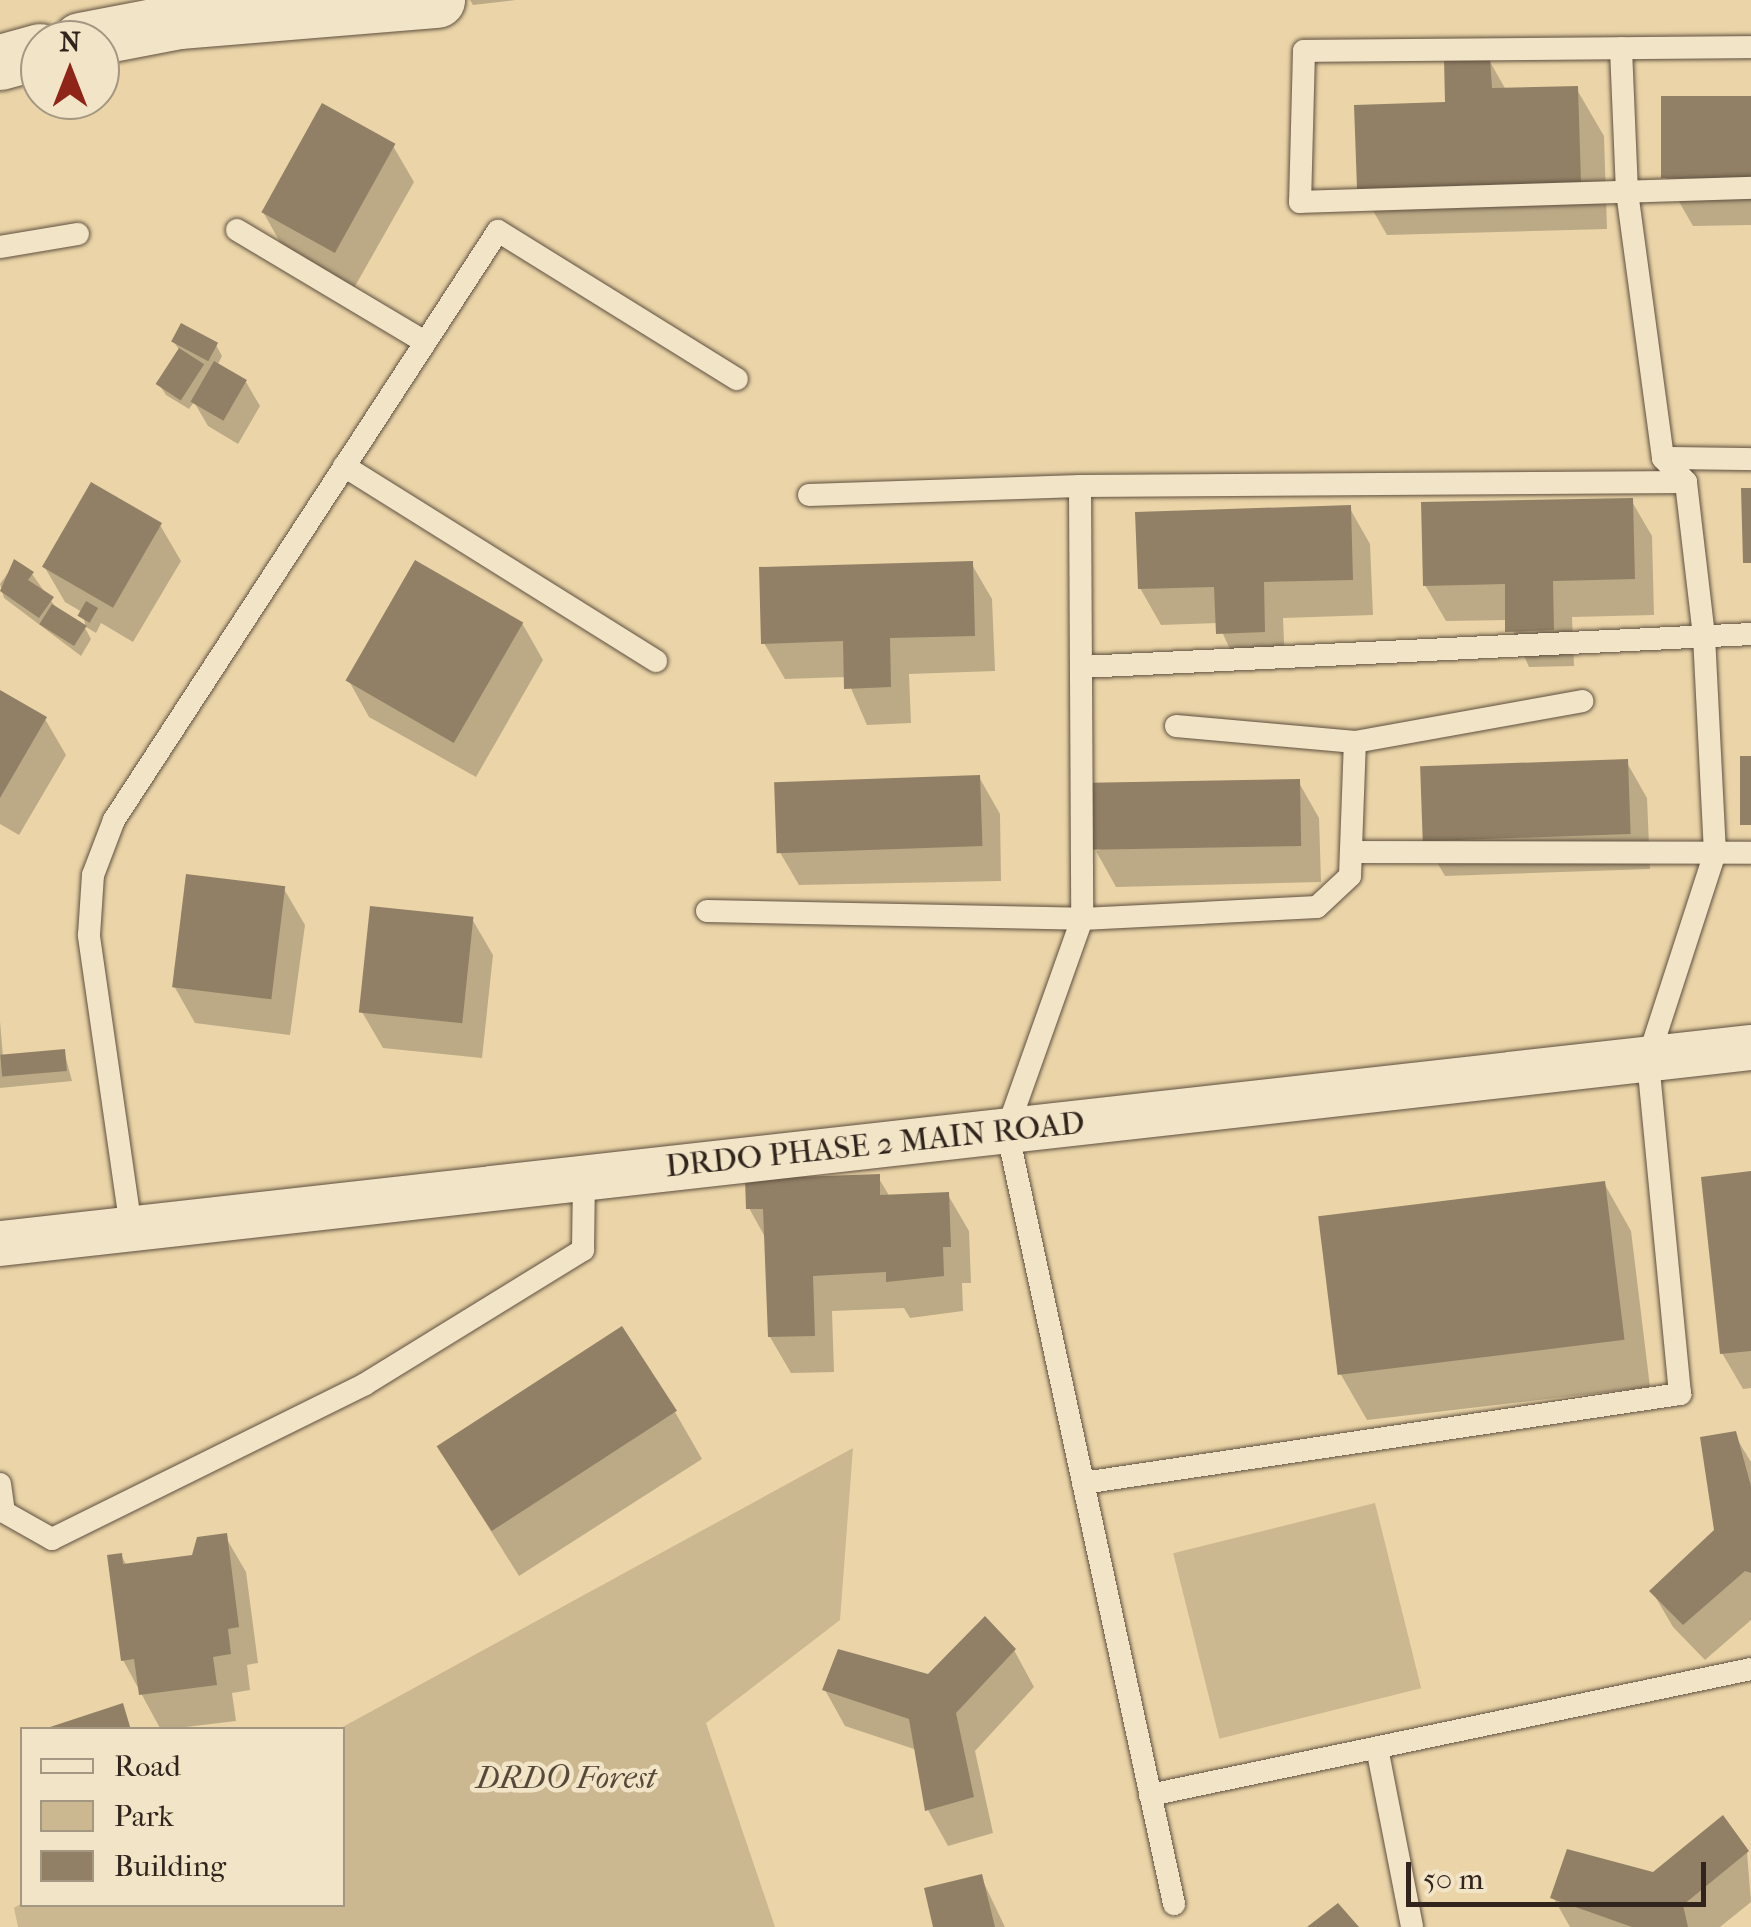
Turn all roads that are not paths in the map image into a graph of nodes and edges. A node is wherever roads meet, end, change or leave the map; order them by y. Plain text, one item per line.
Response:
1 (437, 0) edge
2 (297, 6) edge
3 (181, 11) edge
4 (120, 29) edge
5 (1751, 47) edge
6 (1621, 48) junction
7 (1751, 188) edge
8 (1627, 192) junction
9 (237, 230) dead end
10 (78, 234) dead end
11 (0, 247) edge
12 (425, 342) junction
13 (737, 379) dead end
14 (1664, 458) junction
15 (1751, 459) edge
16 (344, 466) junction
17 (1686, 482) junction
18 (1080, 486) junction
19 (809, 495) dead end
20 (1751, 634) edge
21 (1704, 636) junction
22 (656, 661) dead end
23 (1082, 668) junction
24 (1582, 700) dead end
25 (1176, 726) dead end
26 (1355, 742) junction
27 (1354, 852) junction
28 (1715, 853) junction
29 (1751, 853) edge
30 (707, 911) dead end
31 (1082, 919) junction
32 (1751, 1047) edge
33 (1648, 1059) junction
34 (1007, 1130) junction
35 (584, 1178) junction
36 (131, 1228) junction
37 (0, 1243) edge
38 (1083, 1483) junction
39 (0, 1484) edge
40 (1751, 1669) edge
41 (1376, 1748) junction
42 (1150, 1795) junction
43 (1174, 1904) dead end
44 (1412, 1927) edge

1 - 2 street
2 - 3 street
3 - 4 street
5 - 6 lane
6 - 8 lane
6 - 8 lane
7 - 8 lane
8 - 14 lane
9 - 12 lane
10 - 11 lane
12 - 13 lane
12 - 16 lane
14 - 15 lane
14 - 17 lane
16 - 22 lane
16 - 36 lane
17 - 18 lane
17 - 21 lane
18 - 19 lane
18 - 23 lane
20 - 21 lane
21 - 23 lane
21 - 28 lane
23 - 31 lane
24 - 26 lane
25 - 26 lane
26 - 27 lane
27 - 28 lane
27 - 31 lane
28 - 29 lane
28 - 33 lane
30 - 31 lane
31 - 34 lane
32 - 33 street, DRDO PHASE 2 MAIN ROAD
33 - 34 street, DRDO PHASE 2 MAIN ROAD
33 - 38 lane
34 - 35 street, DRDO PHASE 2 MAIN ROAD
34 - 38 lane
35 - 36 street, DRDO PHASE 2 MAIN ROAD
35 - 39 lane
36 - 37 street, DRDO PHASE 2 MAIN ROAD
38 - 42 lane
40 - 41 lane
41 - 42 lane
41 - 44 lane
42 - 43 lane

